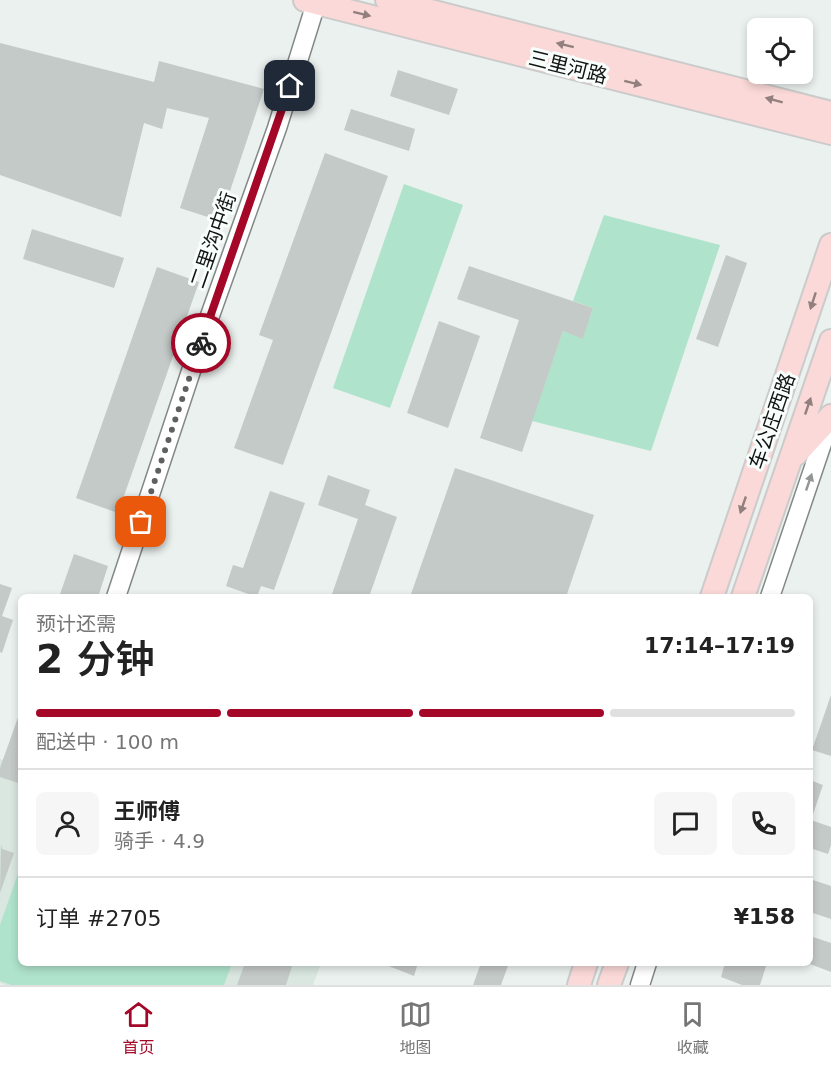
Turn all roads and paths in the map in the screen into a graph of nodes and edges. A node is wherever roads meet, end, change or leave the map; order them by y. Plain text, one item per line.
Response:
1 (387, 0) edge
2 (314, 1) edge
3 (831, 113) edge
4 (831, 133) edge
5 (831, 245) edge
6 (831, 341) edge
7 (831, 416) edge
8 (789, 462) junction
9 (117, 594) edge
10 (713, 594) edge
11 (744, 594) edge
12 (771, 594) edge
13 (585, 966) edge
14 (616, 966) edge
15 (646, 966) edge
16 (579, 985) edge
17 (609, 985) edge
18 (640, 985) edge

3 -> 1 main road, 三里河路
2 -> 4 main road, 三里河路
2 - 9 street, 二里沟中街
5 -> 10 main road, 车公庄西路
8 -> 6 main road, 车公庄西路
7 - 8 main road
12 -> 7 street
8 - 11 main road, 车公庄西路
13 - 16 main road
14 - 17 main road
15 - 18 street

